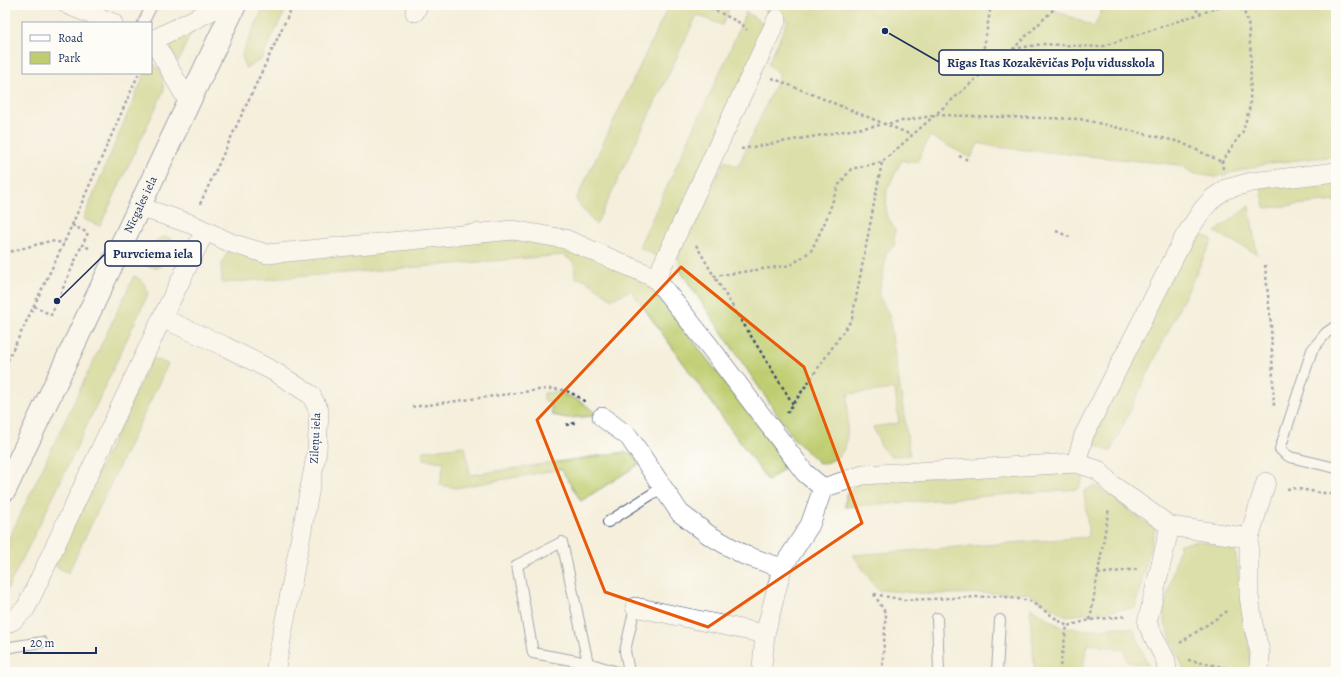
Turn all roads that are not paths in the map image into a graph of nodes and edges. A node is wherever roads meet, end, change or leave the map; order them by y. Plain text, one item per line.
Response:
1 (68, 5) edge
2 (152, 5) edge
3 (224, 5) edge
4 (235, 5) edge
5 (777, 19) dead end
6 (110, 22) edge
7 (144, 22) edge
8 (152, 39) edge
9 (189, 103) junction
10 (1336, 172) edge
11 (140, 207) junction
12 (205, 231) junction
13 (656, 279) junction
14 (162, 318) junction
15 (1336, 326) edge
16 (602, 417) road end
17 (1076, 463) junction
18 (1336, 468) edge
19 (1266, 482) dead end
20 (663, 487) junction
21 (822, 488) junction
22 (5, 490) edge
23 (608, 522) dead end
24 (1170, 526) junction
25 (1249, 538) junction
26 (782, 568) junction
27 (635, 607) joint
28 (937, 618) dead end
29 (1000, 620) dead end
30 (5, 624) edge
31 (765, 634) junction
32 (42, 642) dead end
33 (5, 648) edge
34 (588, 663) junction
35 (1165, 664) edge
36 (1251, 671) edge
37 (275, 672) edge
38 (617, 672) edge
39 (629, 672) edge
40 (762, 672) edge
41 (939, 672) edge
42 (997, 672) edge

1 - 6 street
2 - 7 lane
3 - 8 street
4 - 9 street, Nīcgales iela
5 - 13 street
8 - 9 street
9 - 11 street, Nīcgales iela
10 - 17 street
11 - 12 street
11 - 22 street, Nīcgales iela
12 - 13 street
12 - 14 street
13 - 21 street
14 - 30 street
14 - 37 street, Zileņu iela
15 - 18 lane
16 - 20 street
17 - 21 street
17 - 24 street
19 - 25 street
20 - 23 lane
20 - 26 street
21 - 26 street
24 - 25 street
24 - 35 street
25 - 36 street
26 - 31 street
27 - 31 street
27 - 39 lane
28 - 41 lane
29 - 42 lane
31 - 40 street
32 - 33 lane
34 - 34 lane
34 - 38 lane

